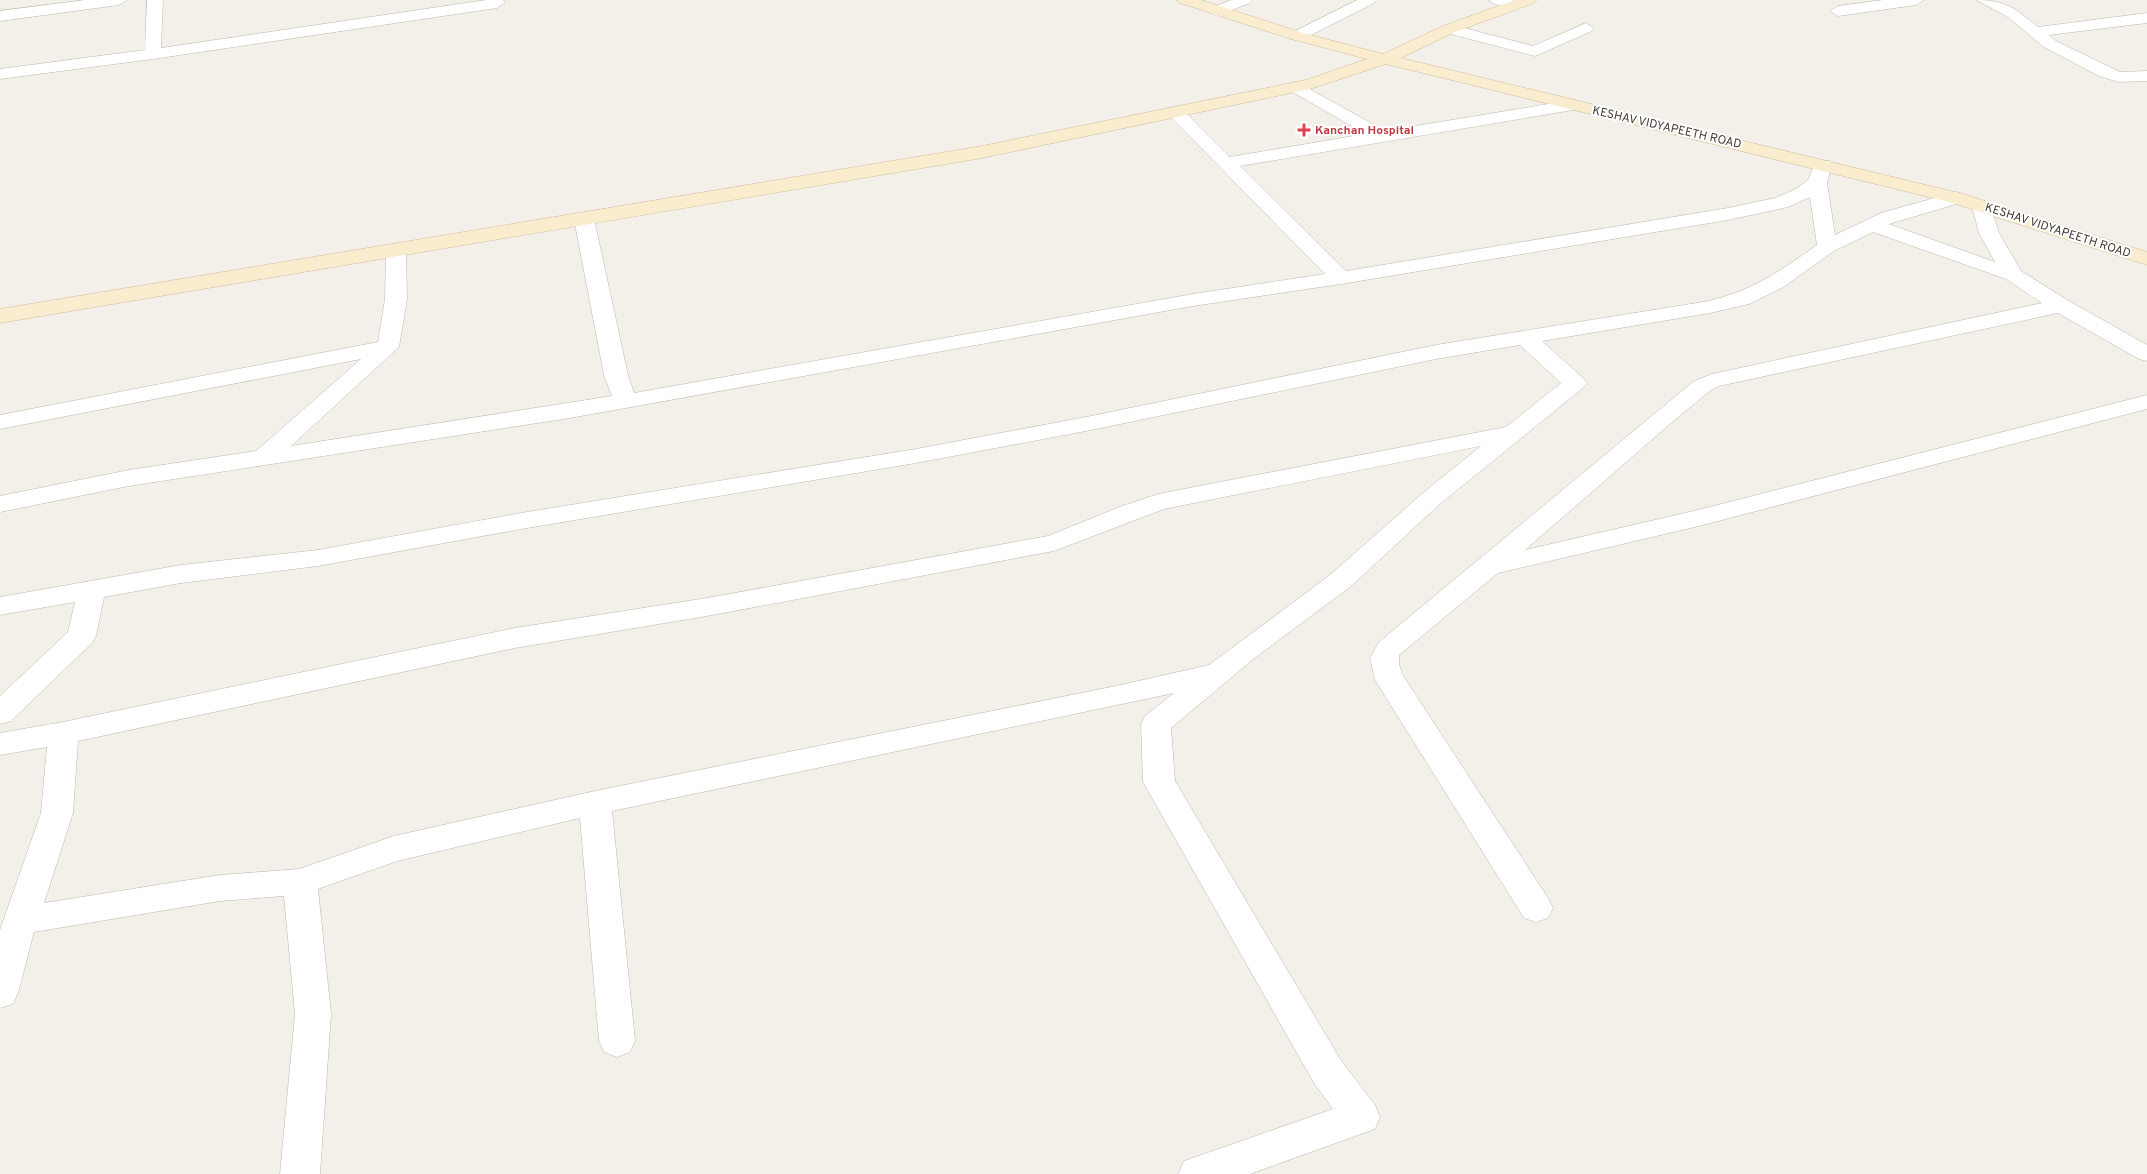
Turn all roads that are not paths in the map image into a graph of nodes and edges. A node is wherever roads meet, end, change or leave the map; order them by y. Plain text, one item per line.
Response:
1 (119, 0) edge
2 (155, 0) edge
3 (1185, 0) edge
4 (1245, 0) edge
5 (1369, 0) edge
6 (1916, 0) edge
7 (1984, 0) edge
8 (1513, 2) edge
9 (497, 3) dead end
10 (1838, 5) edge
11 (439, 6) edge
12 (1216, 11) junction
13 (0, 16) edge
14 (2145, 19) edge
15 (1586, 28) dead end
16 (1449, 29) junction
17 (1839, 29) dead end
18 (2034, 32) junction
19 (1297, 36) junction
20 (153, 54) junction
21 (1385, 59) junction
22 (0, 74) edge
23 (2147, 76) edge
24 (1297, 86) junction
25 (1573, 105) junction
26 (1176, 113) junction
27 (1382, 137) junction
28 (1226, 163) junction
29 (1820, 174) junction
30 (1956, 198) junction
31 (1982, 206) junction
32 (584, 219) junction
33 (1873, 225) junction
34 (1827, 247) junction
35 (396, 250) junction
36 (2147, 259) edge
37 (2012, 275) junction
38 (1340, 278) junction
39 (2061, 306) junction
40 (0, 316) edge
41 (2147, 329) edge
42 (1524, 337) junction
43 (2119, 338) junction
44 (388, 347) junction
45 (2147, 354) edge
46 (625, 401) junction
47 (2147, 402) edge
48 (0, 422) edge
49 (1512, 433) junction
50 (264, 457) junction
51 (0, 504) edge
52 (1486, 567) junction
53 (91, 590) junction
54 (0, 606) edge
55 (1218, 672) junction
56 (0, 713) edge
57 (63, 733) junction
58 (0, 744) edge
59 (595, 803) junction
60 (300, 882) junction
61 (1536, 908) dead end
62 (21, 920) junction
63 (5, 957) edge
64 (0, 993) edge
65 (617, 1041) dead end
66 (300, 1174) edge
67 (1198, 1174) edge

1 - 13 street
2 - 20 street
3 - 12 street, KESHAV VIDYAPEETH ROAD
4 - 12 street
5 - 19 street
6 - 10 street
7 - 18 street
8 - 16 street
9 - 11 street
10 - 17 street
11 - 20 street
12 - 19 street, KESHAV VIDYAPEETH ROAD
14 - 18 street
15 - 16 street
16 - 21 street
18 - 23 street
19 - 21 street, KESHAV VIDYAPEETH ROAD
20 - 22 street
21 - 24 street
21 - 25 street, KESHAV VIDYAPEETH ROAD
24 - 26 street
24 - 27 street
25 - 27 street
25 - 29 street, KESHAV VIDYAPEETH ROAD
26 - 28 street
26 - 32 street
27 - 28 street
28 - 38 street
29 - 30 street, KESHAV VIDYAPEETH ROAD
29 - 34 street
29 - 38 street
30 - 31 street, KESHAV VIDYAPEETH ROAD
30 - 33 street
31 - 36 street, KESHAV VIDYAPEETH ROAD
31 - 37 street
32 - 35 street
32 - 46 street
33 - 34 street
33 - 37 street
34 - 42 street
35 - 40 street
35 - 44 street
37 - 39 street
38 - 46 street
39 - 43 street
39 - 52 street
41 - 43 street
42 - 49 street
42 - 53 street
43 - 45 street
44 - 48 street
44 - 50 street
46 - 50 street
47 - 52 street
49 - 55 street
49 - 57 street
50 - 51 street
52 - 61 street
53 - 54 street
53 - 56 street
55 - 59 street
55 - 67 street
57 - 58 street
57 - 62 street
59 - 60 street
59 - 65 street
60 - 62 street
60 - 66 street
62 - 63 street
63 - 64 street

